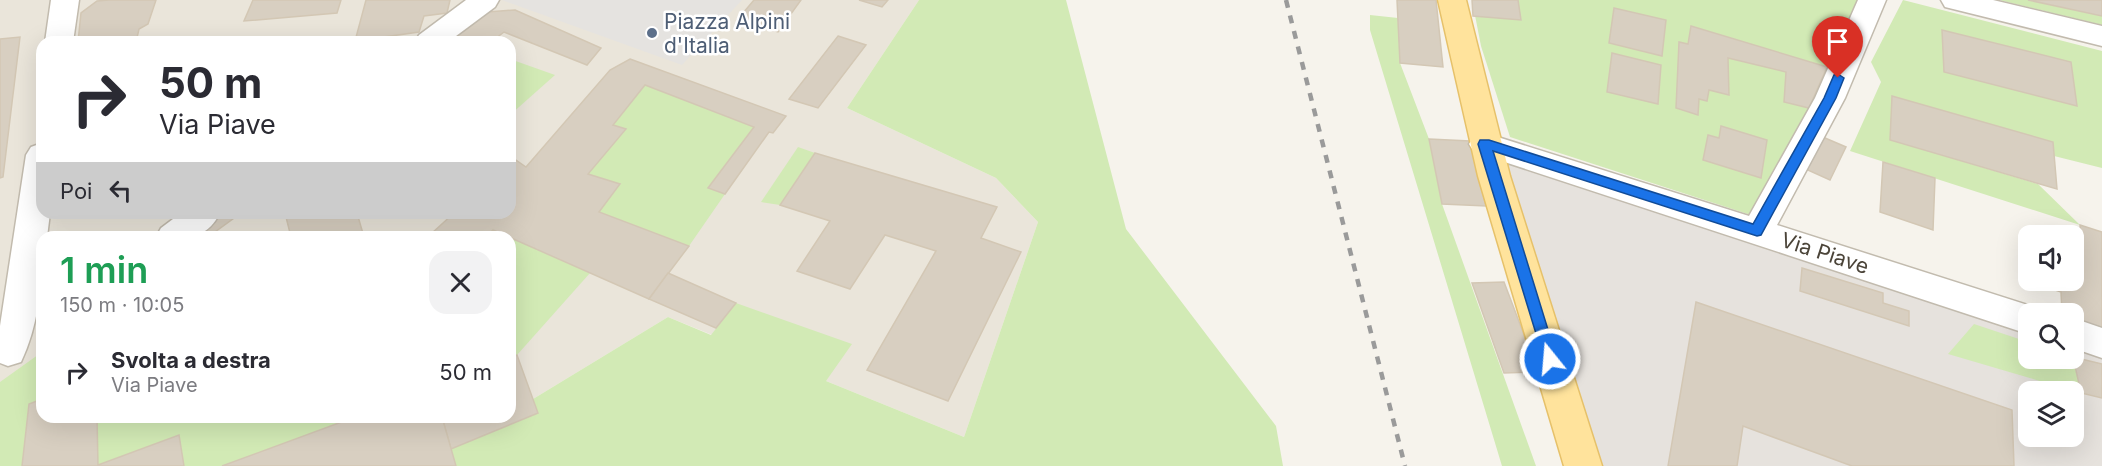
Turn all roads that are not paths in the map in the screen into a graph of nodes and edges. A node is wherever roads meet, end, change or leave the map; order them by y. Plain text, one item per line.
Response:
1 (65, 0) edge
2 (485, 0) edge
3 (1452, 0) edge
4 (1872, 0) edge
5 (1955, 0) edge
6 (60, 36) edge
7 (437, 36) edge
8 (2102, 36) edge
9 (1485, 144) junction
10 (36, 198) edge
11 (196, 219) edge
12 (181, 231) edge
13 (1757, 231) junction
14 (2018, 316) edge
15 (36, 336) edge
16 (2084, 337) edge
17 (2102, 343) edge
18 (4, 354) edge
19 (1583, 466) edge

1 - 6 street
2 - 7 street
3 - 9 main road
4 - 13 street
5 - 8 street
9 - 13 street, Via Piave
9 - 19 main road
10 - 18 street
11 - 12 street
13 - 14 street, Via Piave
15 - 18 street
16 - 17 street

